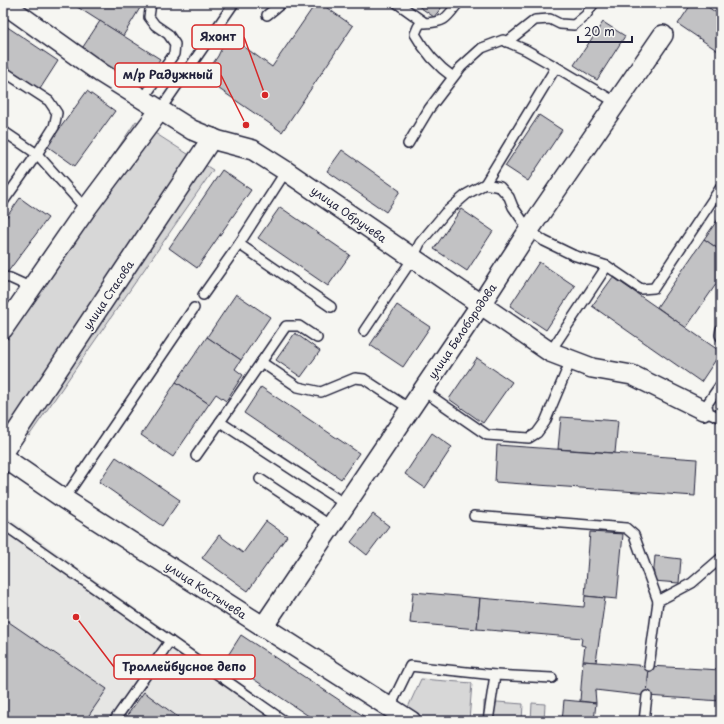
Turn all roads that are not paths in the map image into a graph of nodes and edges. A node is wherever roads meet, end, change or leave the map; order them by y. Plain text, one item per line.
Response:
1 (3, 3) edge
2 (151, 3) edge
3 (234, 3) edge
4 (282, 3) edge
5 (397, 3) edge
6 (458, 3) edge
7 (594, 3) edge
8 (267, 15) dead end
9 (422, 21) junction
10 (663, 35) dead end
11 (507, 42) junction
12 (556, 67) junction
13 (3, 71) edge
14 (453, 77) junction
15 (143, 99) junction
16 (617, 103) junction
17 (160, 110) junction
18 (3, 131) edge
19 (212, 138) junction
20 (408, 144) dead end
21 (36, 154) junction
22 (286, 171) junction
23 (485, 184) junction
24 (721, 187) edge
25 (3, 202) edge
26 (86, 209) junction
27 (529, 230) junction
28 (239, 244) junction
29 (413, 258) junction
30 (606, 266) junction
31 (3, 277) edge
32 (32, 288) junction
33 (203, 295) dead end
34 (481, 304) junction
35 (331, 307) dead end
36 (194, 308) dead end
37 (721, 329) edge
38 (3, 330) edge
39 (364, 331) dead end
40 (721, 337) edge
41 (317, 338) dead end
42 (550, 352) junction
43 (571, 360) junction
44 (261, 362) junction
45 (721, 384) edge
46 (422, 390) junction
47 (410, 409) junction
48 (703, 410) junction
49 (721, 418) edge
50 (220, 422) junction
51 (3, 452) edge
52 (196, 456) dead end
53 (3, 457) edge
54 (260, 479) dead end
55 (64, 499) junction
56 (345, 504) junction
57 (474, 516) dead end
58 (3, 524) edge
59 (331, 526) junction
60 (721, 558) edge
61 (658, 601) junction
62 (263, 627) junction
63 (170, 641) junction
64 (649, 666) dead end
65 (495, 675) junction
66 (552, 678) dead end
67 (647, 696) dead end
68 (390, 707) junction
69 (114, 721) edge
70 (284, 721) edge
71 (411, 721) edge
72 (488, 721) edge
73 (644, 721) edge

1 - 15 street, улица Обручева
2 - 15 lane
3 - 17 lane
4 - 8 lane
5 - 9 lane
6 - 9 lane
7 - 11 lane
9 - 14 lane
10 - 16 street, улица Белобородова
11 - 12 lane
11 - 14 lane
12 - 16 lane
12 - 23 lane
13 - 21 lane
14 - 20 lane
15 - 17 street, улица Обручева
16 - 27 street, улица Белобородова
17 - 19 street, улица Обручева
17 - 26 street
18 - 21 lane
19 - 22 street, улица Обручева
19 - 51 street, улица Стасова
21 - 25 lane
21 - 26 lane
22 - 28 lane
22 - 29 street, улица Обручева
23 - 27 lane
23 - 29 lane
24 - 30 lane
26 - 32 street
27 - 30 lane
27 - 34 street, улица Белобородова
28 - 33 lane
28 - 35 lane
29 - 34 street, улица Обручева
29 - 39 lane
30 - 42 lane
31 - 32 lane
32 - 38 street
34 - 42 street, улица Обручева
34 - 46 street, улица Белобородова
36 - 55 lane
37 - 40 lane
41 - 44 lane
42 - 43 street, улица Обручева
43 - 46 lane
43 - 48 street, улица Обручева
44 - 47 lane
44 - 50 lane
45 - 48 lane
46 - 47 street, улица Белобородова
47 - 56 street, улица Белобородова
48 - 49 lane
50 - 52 lane
50 - 56 lane
53 - 55 street, улица Костычева
54 - 59 lane
55 - 62 street, улица Костычева
56 - 59 street, улица Белобородова
57 - 61 lane
58 - 63 lane
59 - 62 street, улица Белобородова
60 - 61 lane
61 - 64 lane
62 - 68 street, улица Костычева
63 - 69 lane
63 - 70 lane
65 - 66 lane
65 - 68 lane
65 - 72 lane
67 - 73 lane
68 - 71 street, улица Костычева

